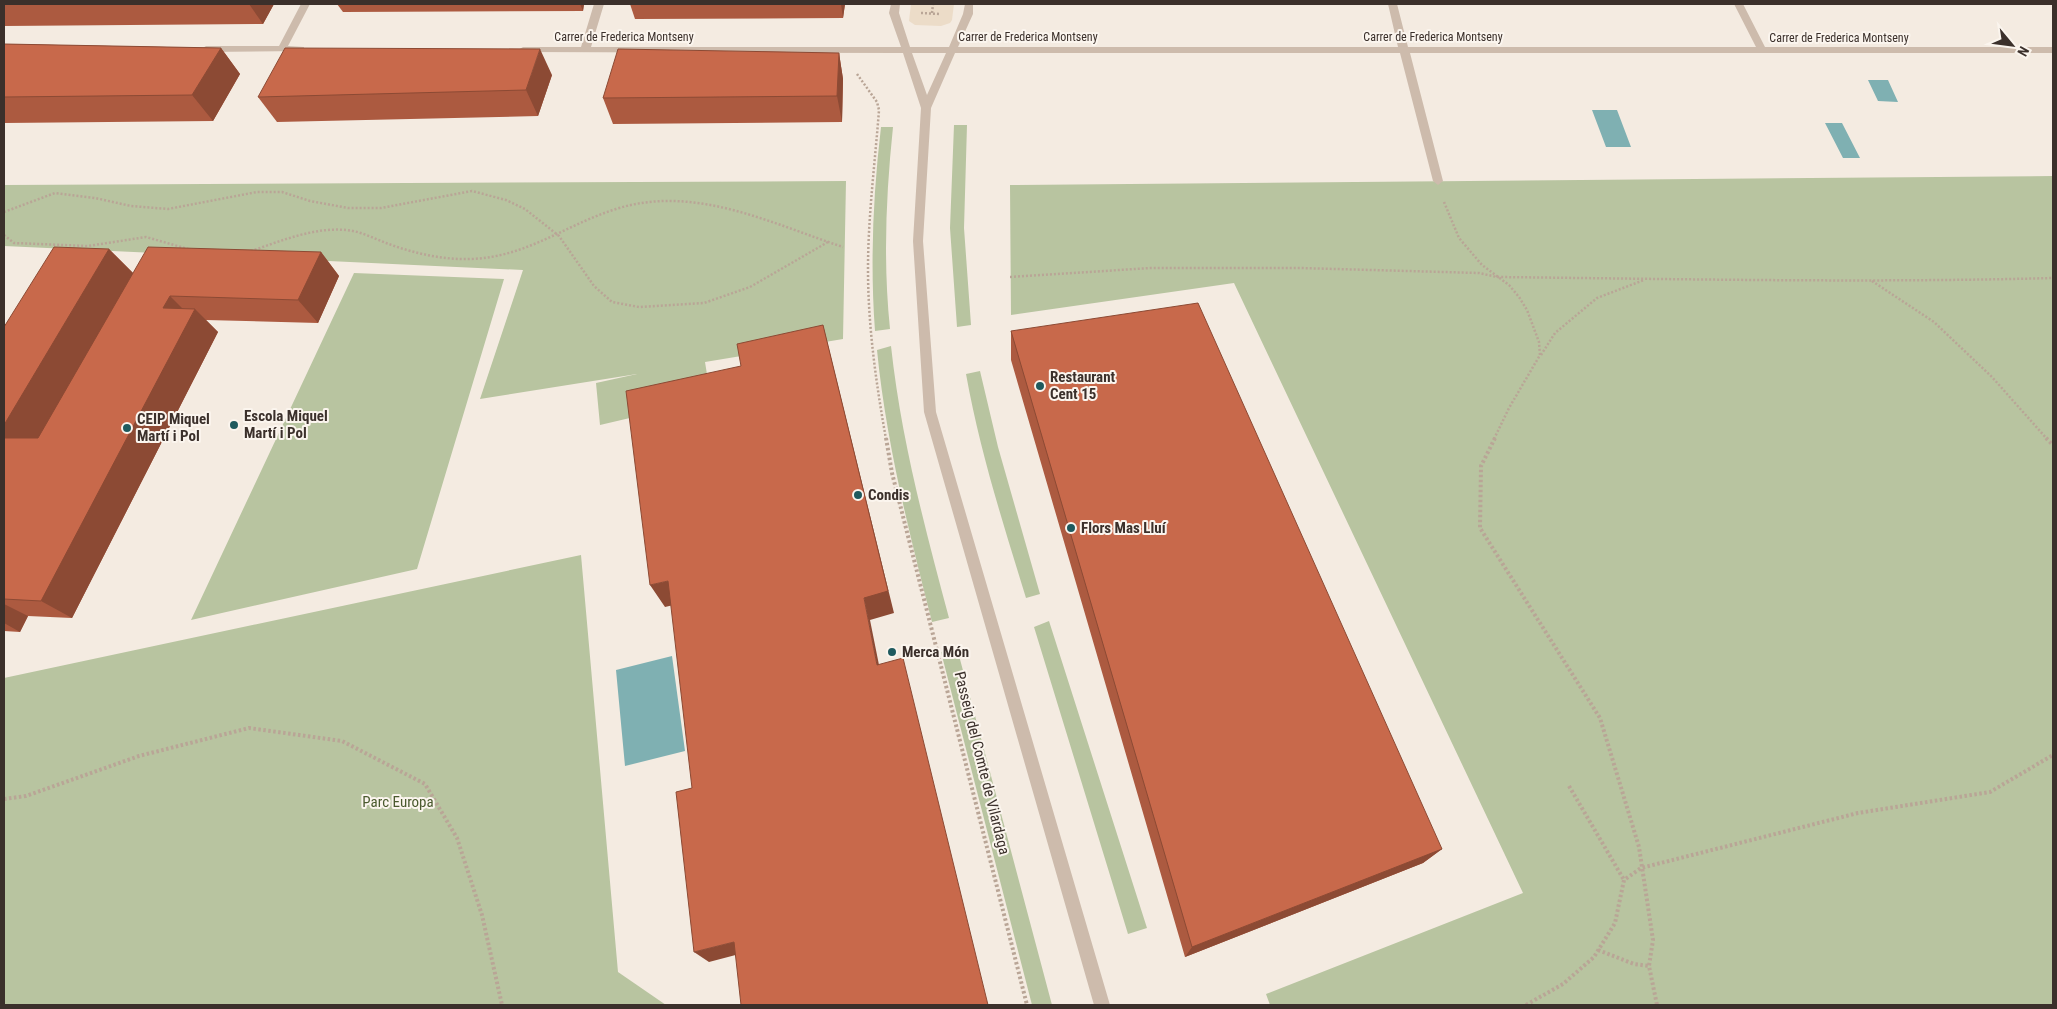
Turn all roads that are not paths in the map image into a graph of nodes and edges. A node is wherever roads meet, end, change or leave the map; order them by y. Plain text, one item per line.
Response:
1 (305, 4) edge
2 (600, 4) edge
3 (895, 4) edge
4 (969, 4) edge
5 (1392, 4) edge
6 (1740, 4) edge
7 (194, 49) edge
8 (282, 49) junction
9 (311, 49) edge
10 (515, 50) edge
11 (585, 50) junction
12 (906, 50) junction
13 (952, 50) junction
14 (1403, 50) junction
15 (1762, 50) junction
16 (2053, 50) edge
17 (926, 108) junction
18 (1438, 181) road end
19 (1102, 1005) edge

1 - 8 street
2 - 11 street
3 - 12 street
4 - 13 street
5 - 14 street
6 - 15 street
7 - 8 street
8 - 9 street
10 - 11 street, Carrer de Frederica Montseny
11 - 12 street, Carrer de Frederica Montseny
12 - 13 street, Carrer de Frederica Montseny
12 - 17 street
13 - 14 street, Carrer de Frederica Montseny
13 - 17 street
14 - 15 street, Carrer de Frederica Montseny
14 - 18 street
15 - 16 street, Carrer de Frederica Montseny
17 - 19 street

